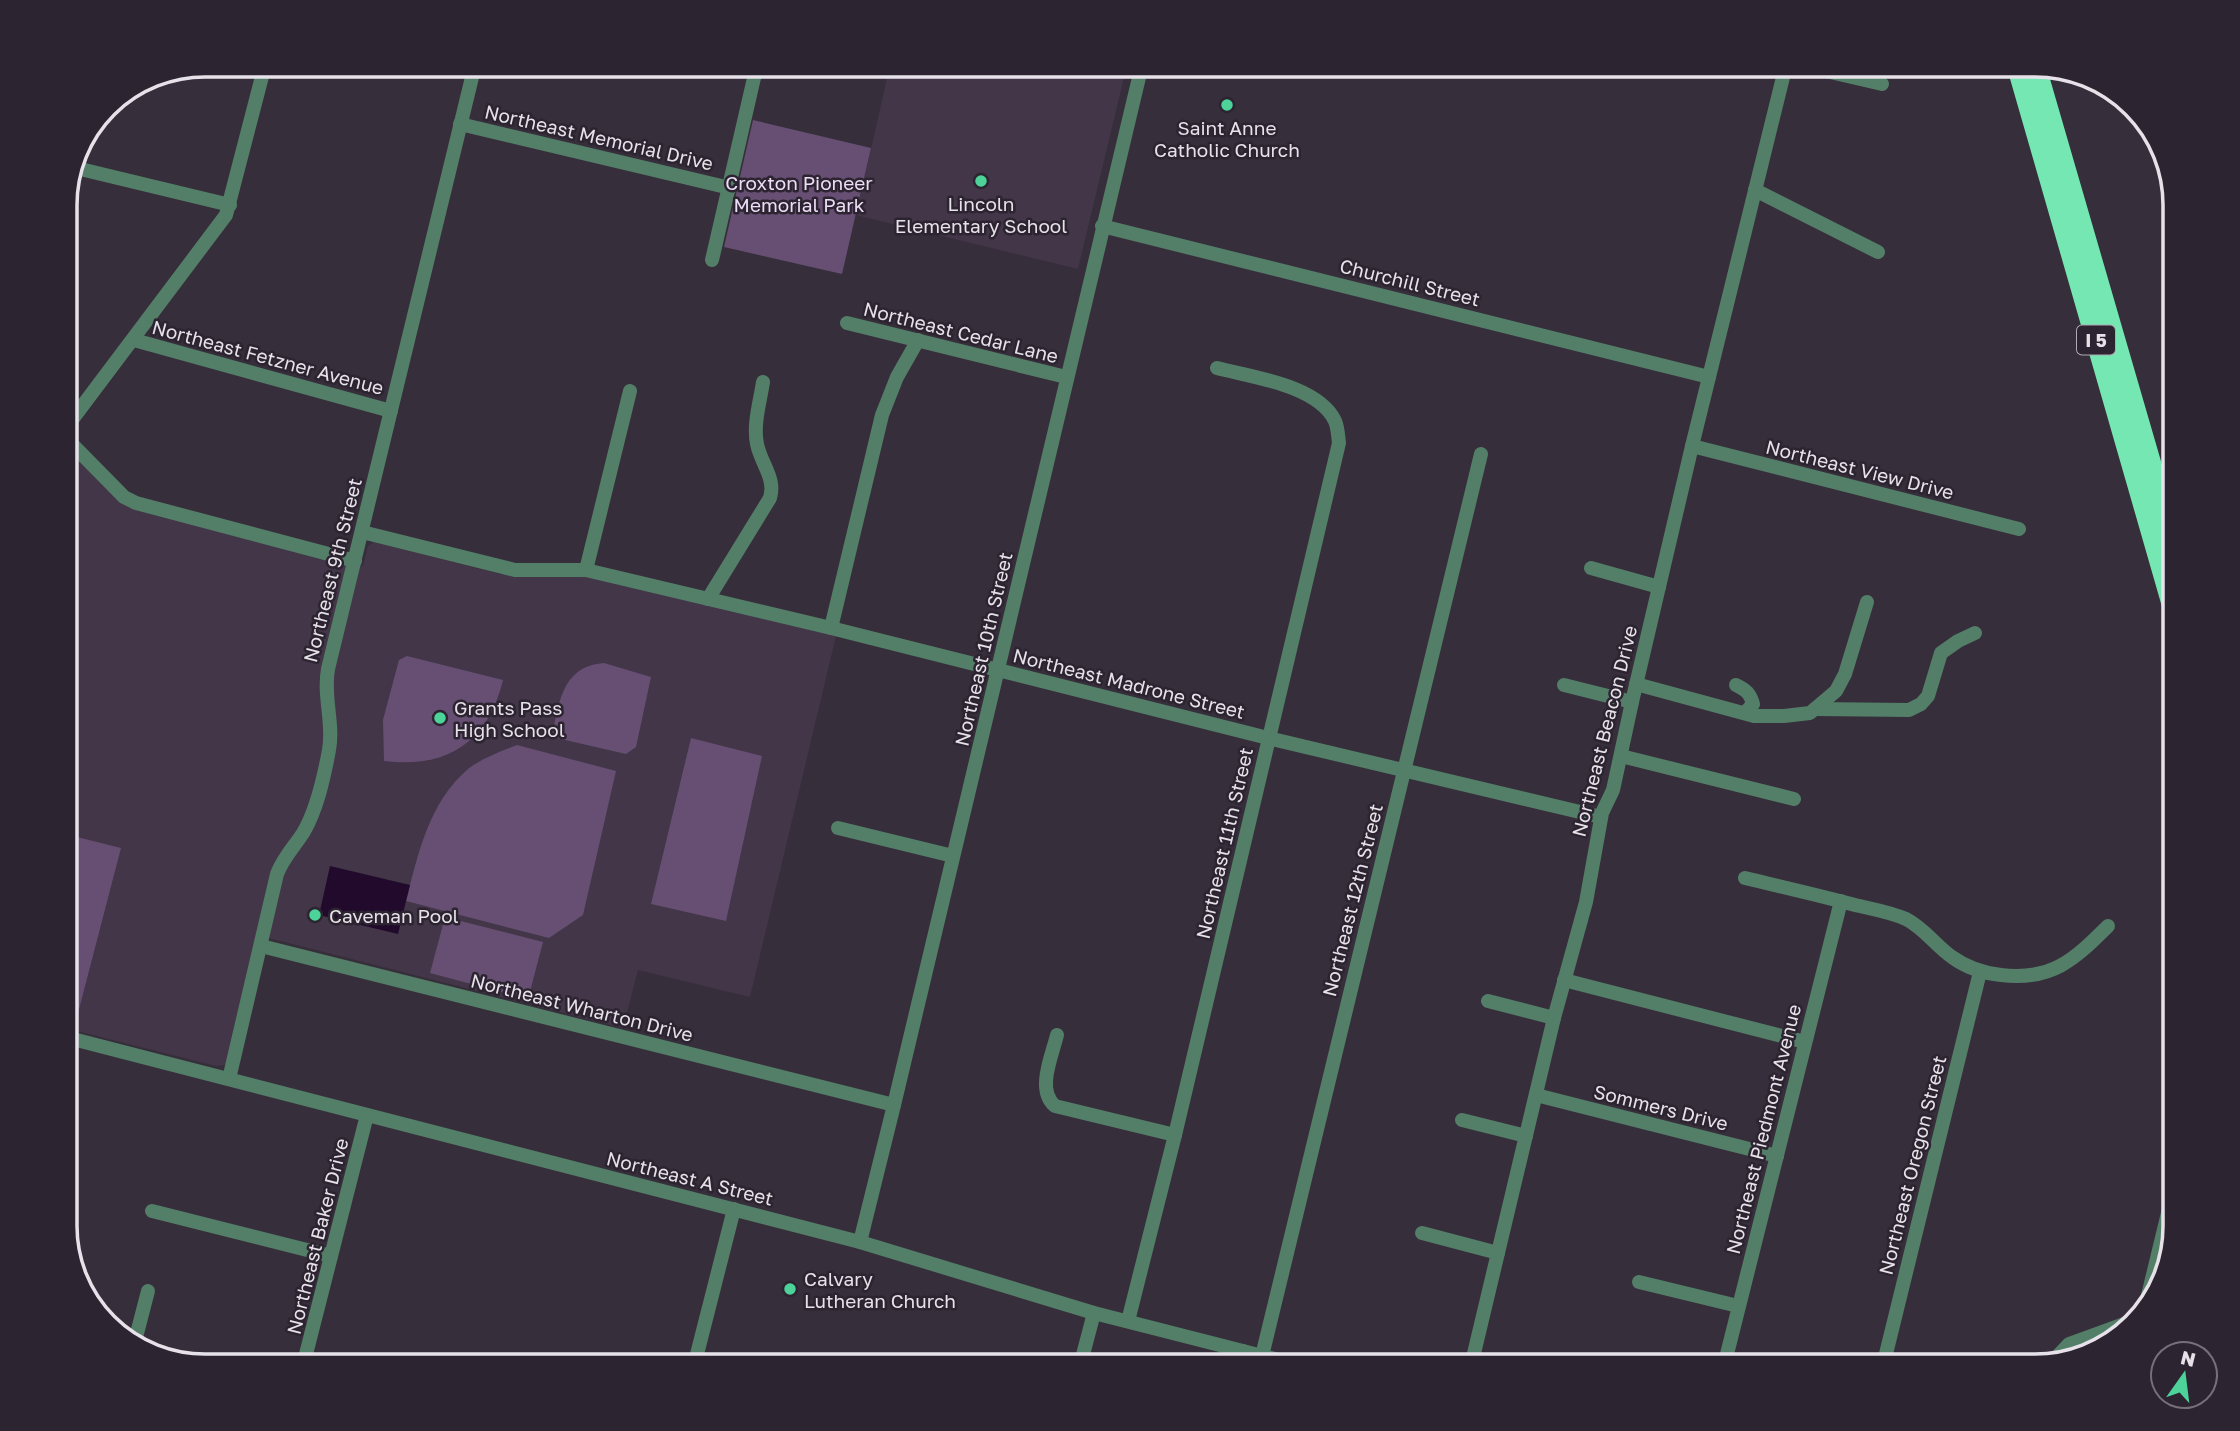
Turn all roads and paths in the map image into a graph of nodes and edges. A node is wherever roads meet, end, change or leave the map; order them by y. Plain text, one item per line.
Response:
1 (262, 77) edge
2 (472, 77) edge
3 (754, 77) edge
4 (1139, 77) edge
5 (1783, 77) edge
6 (1852, 77) edge
7 (2020, 77) edge
8 (2039, 77) edge
9 (1882, 84) dead end
10 (460, 124) junction
11 (82, 169) edge
12 (730, 188) junction
13 (1755, 190) junction
14 (230, 205) junction
15 (1102, 226) junction
16 (1878, 253) dead end
17 (712, 260) dead end
18 (846, 323) dead end
19 (134, 340) junction
20 (918, 340) junction
21 (1217, 368) dead end
22 (1066, 377) junction
23 (1709, 377) junction
24 (763, 382) dead end
25 (630, 391) dead end
26 (391, 411) junction
27 (77, 414) edge
28 (1692, 446) junction
29 (77, 449) edge
30 (1482, 454) dead end
31 (2163, 506) edge
32 (2019, 529) dead end
33 (362, 532) junction
34 (355, 561) junction
35 (1591, 568) dead end
36 (586, 570) junction
37 (2163, 572) edge
38 (1659, 587) junction
39 (708, 599) junction
40 (1867, 602) dead end
41 (831, 628) junction
42 (1975, 633) dead end
43 (998, 670) junction
44 (1636, 684) junction
45 (1564, 685) dead end
46 (1736, 685) dead end
47 (1632, 702) junction
48 (1815, 709) junction
49 (1745, 713) junction
50 (1268, 738) junction
51 (1621, 756) junction
52 (1403, 771) junction
53 (1794, 799) dead end
54 (1601, 817) junction
55 (838, 828) dead end
56 (953, 856) junction
57 (1745, 878) dead end
58 (1841, 901) junction
59 (2108, 926) dead end
60 (261, 946) junction
61 (1980, 972) junction
62 (1564, 981) junction
63 (1488, 1001) dead end
64 (1554, 1018) junction
65 (1057, 1035) dead end
66 (77, 1040) edge
67 (1805, 1042) junction
68 (229, 1079) junction
69 (1536, 1096) junction
70 (894, 1105) junction
71 (368, 1115) junction
72 (1462, 1119) dead end
73 (1175, 1135) junction
74 (1526, 1136) junction
75 (1777, 1156) junction
76 (734, 1209) junction
77 (152, 1211) dead end
78 (1422, 1233) dead end
79 (2163, 1234) edge
80 (860, 1242) junction
81 (1498, 1253) junction
82 (331, 1256) junction
83 (2153, 1275) edge
84 (1639, 1282) dead end
85 (148, 1291) dead end
86 (1738, 1306) junction
87 (1094, 1313) junction
88 (1128, 1321) junction
89 (2110, 1329) edge
90 (137, 1334) edge
91 (1243, 1351) junction
92 (2062, 1351) edge
93 (306, 1354) edge
94 (697, 1354) edge
95 (1083, 1354) edge
96 (1242, 1354) edge
97 (1254, 1354) edge
98 (1262, 1354) edge
99 (1474, 1354) edge
100 (1727, 1354) edge
101 (1885, 1354) edge

1 - 14 street
2 - 10 street, Northeast 9th Street
3 - 12 street, Northeast Memorial Drive
4 - 15 street, Northeast 10th Street
5 - 13 street, Northeast Beacon Drive
6 - 9 street
7 - 37 highway, I 5
8 - 31 highway, I 5
10 - 12 street, Northeast Memorial Drive
10 - 26 street, Northeast 9th Street
11 - 14 street
12 - 17 street, Northeast Memorial Drive
13 - 16 street
13 - 23 street, Northeast Beacon Drive
14 - 19 street
15 - 22 street, Northeast 10th Street
15 - 23 street, Churchill Street
18 - 20 street, Northeast Cedar Lane
19 - 26 street, Northeast Fetzner Avenue
19 - 27 street
20 - 22 street, Northeast Cedar Lane
20 - 41 street
21 - 50 street, Northeast 11th Street
22 - 43 street, Northeast 10th Street
23 - 28 street, Northeast Beacon Drive
24 - 39 street
25 - 36 street
26 - 33 street, Northeast 9th Street
28 - 32 street, Northeast View Drive
28 - 38 street, Northeast Beacon Drive
29 - 34 street
30 - 52 street, Northeast 12th Street
33 - 34 street, Northeast 9th Street
33 - 36 street, Northeast Madrone Street
34 - 60 street, Northeast 9th Street
35 - 38 street
36 - 39 street, Northeast Madrone Street
38 - 44 street, Northeast Beacon Drive
39 - 41 street, Northeast Madrone Street
40 - 48 street
41 - 43 street, Northeast Madrone Street
42 - 48 street
43 - 50 street, Northeast Madrone Street
43 - 56 street, Northeast 10th Street
44 - 47 street, Northeast Beacon Drive
44 - 49 street
45 - 47 street
46 - 49 street
47 - 51 street, Northeast Beacon Drive
48 - 49 street
50 - 52 street, Northeast Madrone Street
50 - 73 street, Northeast 11th Street
51 - 53 street
51 - 54 street, Northeast Beacon Drive
52 - 54 street, Northeast Madrone Street
52 - 98 street, Northeast 12th Street
54 - 62 street, Northeast Beacon Drive
55 - 56 street
56 - 70 street, Northeast 10th Street
57 - 58 street
58 - 61 street
58 - 67 street, Northeast Piedmont Avenue
59 - 61 street
60 - 68 street, Northeast 9th Street
60 - 70 street, Northeast Wharton Drive
61 - 101 street, Northeast Oregon Street
62 - 64 street, Northeast Beacon Drive
62 - 67 street
63 - 64 street
64 - 69 street, Northeast Beacon Drive
65 - 73 street
66 - 68 street, Northeast A Street
67 - 75 street, Northeast Piedmont Avenue
68 - 71 street, Northeast A Street
69 - 74 street, Northeast Beacon Drive
69 - 75 street, Sommers Drive
70 - 80 street, Northeast 10th Street
71 - 76 street, Northeast A Street
71 - 82 street, Northeast Baker Drive
72 - 74 street
73 - 88 street, Northeast 11th Street
74 - 81 street, Northeast Beacon Drive
75 - 86 street, Northeast Piedmont Avenue
76 - 80 street, Northeast A Street
76 - 94 street
77 - 82 street
78 - 81 street
79 - 83 street
80 - 87 street, Northeast A Street
81 - 99 street, Northeast Beacon Drive
82 - 93 street, Northeast Baker Drive
84 - 86 street
85 - 90 street
86 - 100 street, Northeast Piedmont Avenue
87 - 88 street, Northeast A Street
87 - 95 street
88 - 91 street, Northeast A Street
89 - 92 street
91 - 96 street
91 - 97 street, Northeast A Street

